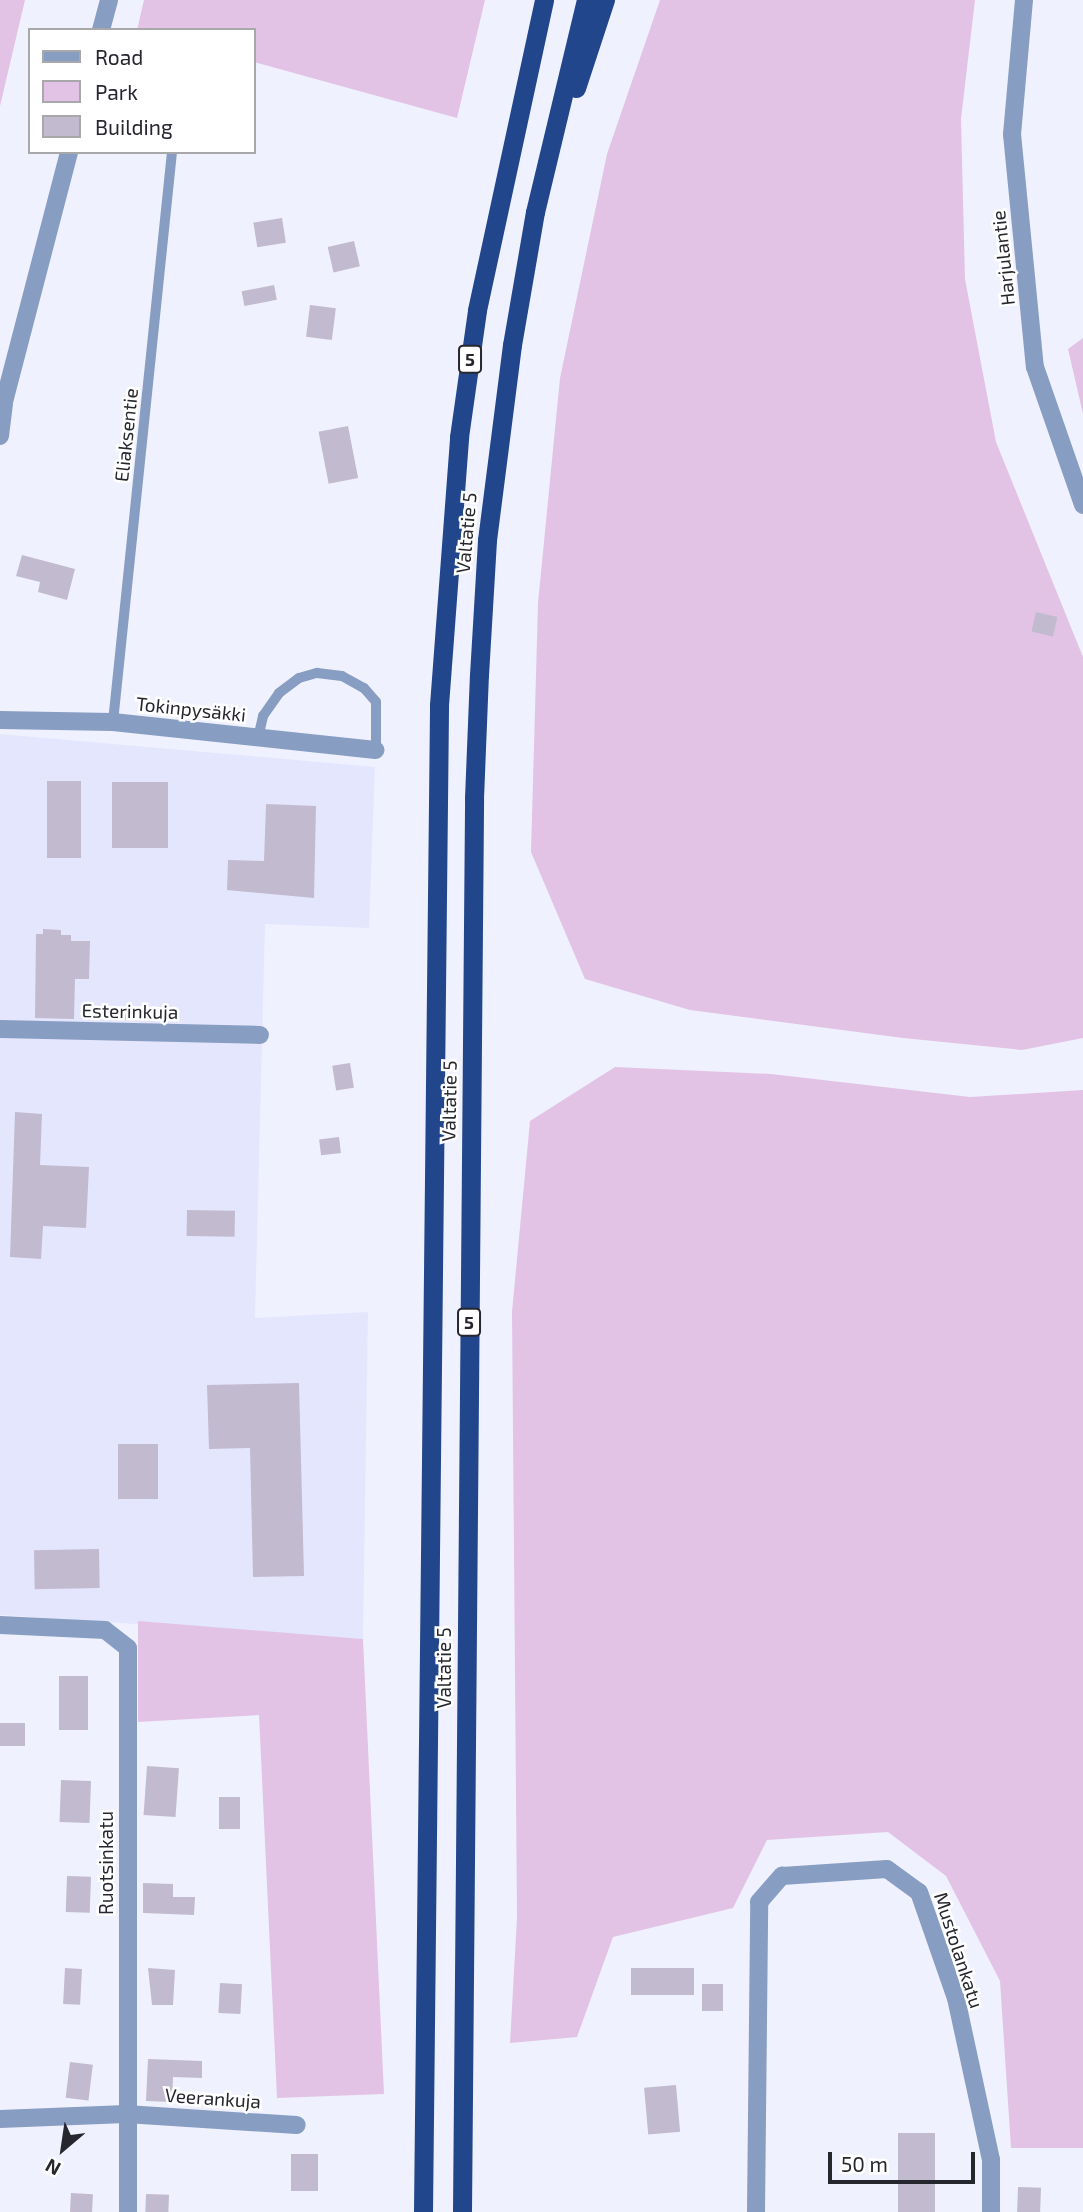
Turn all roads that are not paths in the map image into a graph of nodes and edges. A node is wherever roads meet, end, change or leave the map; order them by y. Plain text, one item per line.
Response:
1 (109, 0) edge
2 (530, 0) edge
3 (544, 0) edge
4 (586, 0) edge
5 (605, 0) edge
6 (1024, 0) edge
7 (102, 28) edge
8 (68, 154) edge
9 (172, 154) edge
10 (502, 182) junction
11 (535, 212) junction
12 (0, 436) edge
13 (1083, 505) edge
14 (0, 720) edge
15 (113, 722) junction
16 (258, 738) junction
17 (376, 750) joint
18 (0, 1029) edge
19 (260, 1035) dead end
20 (0, 1625) edge
21 (126, 2114) junction
22 (0, 2119) edge
23 (297, 2125) dead end
24 (128, 2212) edge
25 (422, 2212) edge
26 (462, 2212) edge
27 (756, 2212) edge
28 (991, 2212) edge

1 - 7 street
2 - 10 highway
3 - 10 highway, Valtatie 5 / 5
4 - 11 highway, Valtatie 5 / 5
5 - 11 highway
6 - 13 street, Harjulantie
8 - 12 street
9 - 15 lane, Eliaksentie
10 - 25 highway, Valtatie 5 / 5
11 - 26 highway, Valtatie 5 / 5
14 - 15 street, Tokinpysäkki
15 - 16 street, Tokinpysäkki
16 - 17 street, Tokinpysäkki
16 - 17 lane
18 - 19 street, Esterinkuja
20 - 21 street, Ruotsinkatu
21 - 22 street, Veerankuja
21 - 23 street, Veerankuja
21 - 24 street, Ruotsinkatu
27 - 28 street, Mustolankatu

